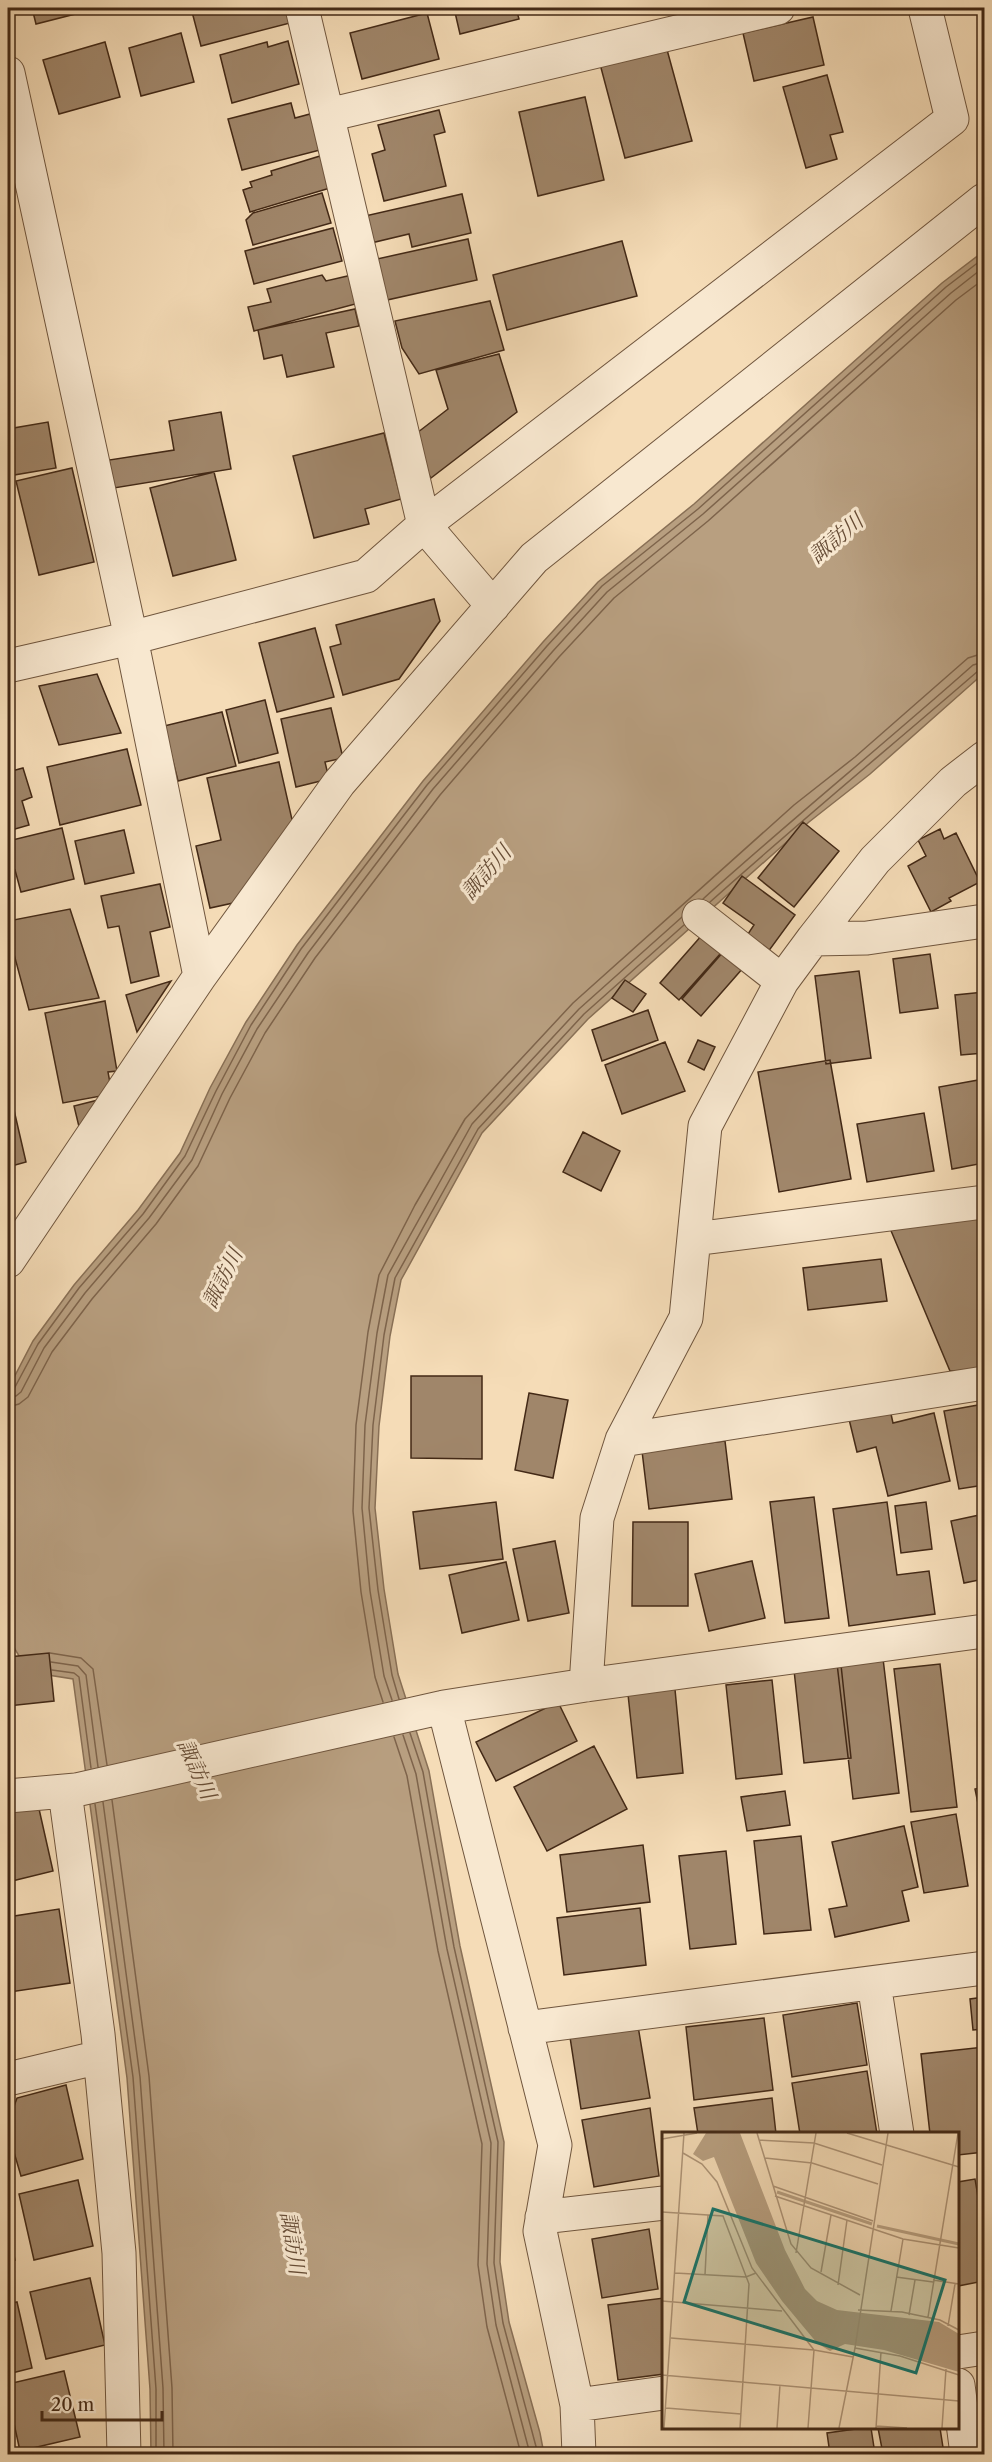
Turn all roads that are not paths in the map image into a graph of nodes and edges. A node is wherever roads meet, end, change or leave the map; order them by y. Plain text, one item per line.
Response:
1 (302, 8) edge
2 (778, 8) edge
3 (925, 8) edge
4 (8, 73) edge
5 (328, 115) junction
6 (984, 200) edge
7 (424, 525) junction
8 (493, 606) junction
9 (130, 638) junction
10 (8, 666) edge
11 (984, 758) edge
12 (699, 916) dead end
13 (984, 921) edge
14 (813, 939) junction
15 (200, 976) junction
16 (782, 981) junction
17 (984, 1202) edge
18 (694, 1239) junction
19 (8, 1261) edge
20 (984, 1383) edge
21 (622, 1440) junction
22 (984, 1631) edge
23 (586, 1685) junction
24 (431, 1710) junction
25 (70, 1791) junction
26 (8, 1796) edge
27 (984, 1968) edge
28 (874, 1983) junction
29 (525, 2028) junction
30 (100, 2057) junction
31 (8, 2079) edge
32 (897, 2132) edge
33 (662, 2203) edge
34 (542, 2217) junction
35 (984, 2348) edge
36 (959, 2352) edge
37 (662, 2393) edge
38 (959, 2399) edge
39 (577, 2405) junction
40 (124, 2454) edge
41 (579, 2454) edge
42 (967, 2454) edge

1 - 5 street
2 - 5 street
3 - 7 street
4 - 9 street
5 - 7 street
6 - 8 street
7 - 8 street
7 - 9 street
8 - 15 street
9 - 10 street
9 - 15 street
11 - 14 street
12 - 16 street
13 - 14 street
14 - 16 street
15 - 19 street
16 - 18 street
17 - 18 street
18 - 21 street
20 - 21 street
21 - 23 street
22 - 23 street
23 - 24 street
24 - 25 street
24 - 29 street
25 - 26 street
25 - 30 street
27 - 28 street
28 - 29 street
28 - 32 street
29 - 34 street
30 - 31 street
30 - 40 street
33 - 34 street
34 - 39 street
35 - 36 street
37 - 39 street
38 - 42 street
39 - 41 street

